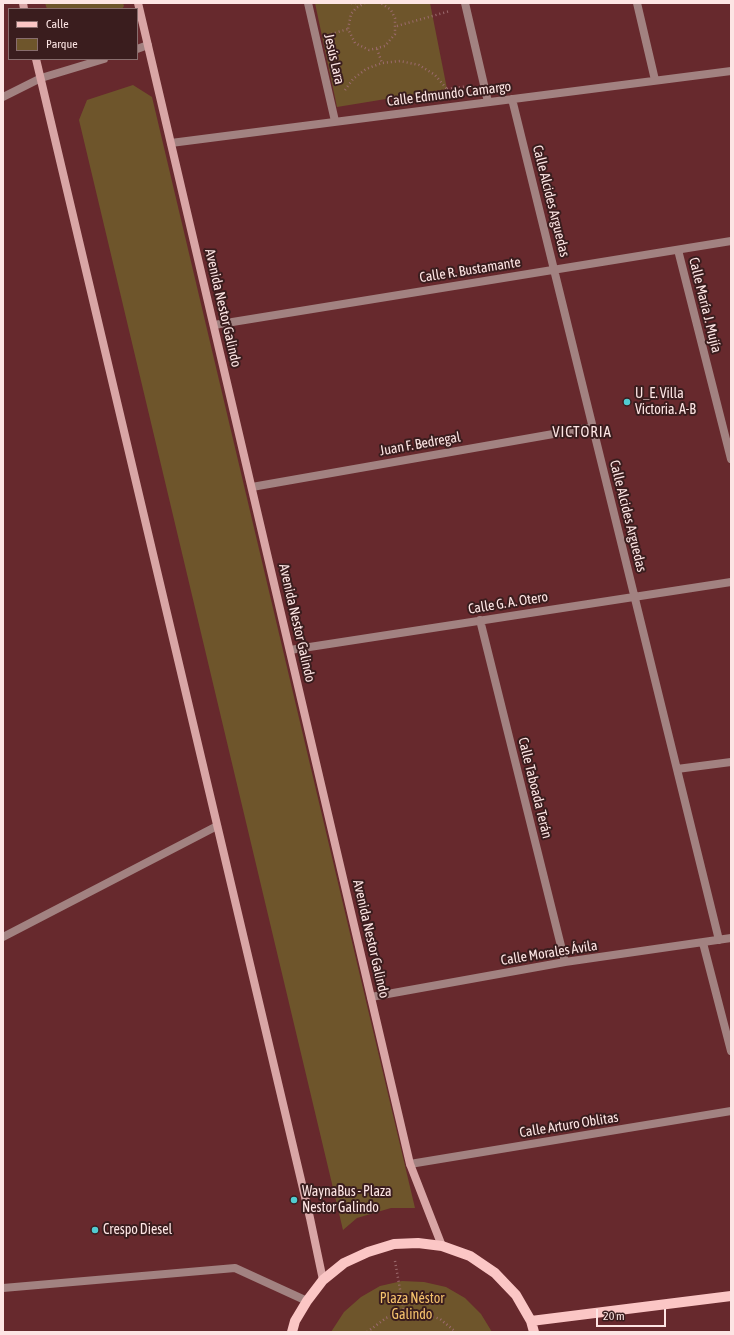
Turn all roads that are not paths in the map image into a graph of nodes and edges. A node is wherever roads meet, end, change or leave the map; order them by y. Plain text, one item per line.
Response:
1 (138, 3) edge
2 (308, 3) edge
3 (637, 3) edge
4 (466, 5) edge
5 (148, 45) junction
6 (138, 49) edge
7 (36, 60) edge
8 (101, 60) edge
9 (731, 70) edge
10 (41, 78) junction
11 (655, 80) junction
12 (3, 97) edge
13 (512, 98) junction
14 (488, 102) junction
15 (335, 121) junction
16 (171, 144) junction
17 (731, 241) edge
18 (678, 250) junction
19 (555, 270) junction
20 (214, 325) junction
21 (593, 427) junction
22 (731, 459) edge
23 (252, 487) junction
24 (731, 582) edge
25 (635, 597) junction
26 (480, 620) junction
27 (290, 650) junction
28 (731, 762) edge
29 (677, 769) junction
30 (218, 826) junction
31 (3, 937) edge
32 (731, 938) edge
33 (719, 940) junction
34 (703, 943) junction
35 (565, 962) junction
36 (371, 997) junction
37 (731, 1051) edge
38 (731, 1111) edge
39 (410, 1164) junction
40 (442, 1246) junction
41 (323, 1280) junction
42 (3, 1288) edge
43 (731, 1296) edge
44 (307, 1301) junction
45 (531, 1321) junction
46 (292, 1332) edge
47 (534, 1332) edge

1 - 5 street, Avenida Nestor Galindo
2 - 15 street, Jesús Lara
3 - 11 street
4 - 14 street
5 - 6 street
5 - 16 street, Avenida Nestor Galindo
7 - 10 street
8 - 10 street
9 - 11 street, Calle Edmundo Camargo
10 - 12 street
10 - 30 street
11 - 13 street, Calle Edmundo Camargo
13 - 14 street, Calle Edmundo Camargo
13 - 19 street, Calle Alcides Arguedas
14 - 15 street, Calle Edmundo Camargo
15 - 16 street, Calle Edmundo Camargo
16 - 20 street, Avenida Nestor Galindo
17 - 18 street, Calle R. Bustamante
18 - 19 street, Calle R. Bustamante
18 - 22 street, Calle María J. Mujía
19 - 20 street, Calle R. Bustamante
19 - 21 street, Calle Alcides Arguedas
20 - 23 street, Avenida Nestor Galindo
21 - 23 street, Juan F. Bedregal
21 - 25 street, Calle Alcides Arguedas
23 - 27 street, Avenida Nestor Galindo
24 - 25 street, Calle G. A. Otero
25 - 26 street, Calle G. A. Otero
25 - 29 street, Calle Alcides Arguedas
26 - 27 street, Calle G. A. Otero
26 - 35 street, Calle Taboada Terán
27 - 36 street, Avenida Nestor Galindo
28 - 29 street
29 - 33 street, Calle Alcides Arguedas
30 - 31 street
30 - 41 street
32 - 33 street, Calle Morales Ávila
33 - 34 street, Calle Morales Ávila
34 - 35 street, Calle Morales Ávila
34 - 37 street
35 - 36 street, Calle Morales Ávila
36 - 39 street, Avenida Nestor Galindo
38 - 39 street, Calle Arturo Oblitas
39 - 40 street, Avenida Nestor Galindo
40 - 41 main road
40 - 45 main road
41 - 44 main road
42 - 44 street
43 - 45 main road
44 - 46 main road
45 - 47 main road

